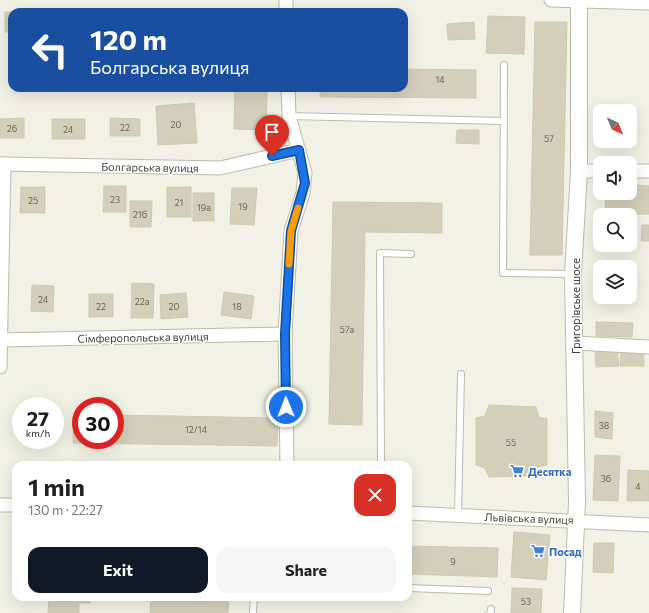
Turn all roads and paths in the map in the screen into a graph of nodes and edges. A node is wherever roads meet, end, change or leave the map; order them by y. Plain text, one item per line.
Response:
1 (551, 0) edge
2 (579, 1) edge
3 (649, 3) edge
4 (504, 65) dead end
5 (288, 92) edge
6 (289, 116) junction
7 (504, 121) junction
8 (299, 150) junction
9 (2, 164) edge
10 (579, 171) junction
11 (593, 171) edge
12 (637, 171) edge
13 (649, 171) edge
14 (411, 254) dead end
15 (573, 274) junction
16 (285, 334) junction
17 (1, 340) junction
18 (575, 343) junction
19 (649, 348) edge
20 (0, 367) edge
21 (461, 374) dead end
22 (287, 461) edge
23 (381, 461) edge
24 (0, 505) edge
25 (12, 505) edge
26 (412, 513) edge
27 (458, 515) junction
28 (576, 520) junction
29 (649, 525) edge
30 (412, 588) edge
31 (488, 591) dead end
32 (254, 601) edge
33 (254, 613) edge
34 (572, 613) edge

1 - 2 street
2 - 3 street
2 - 10 street, Григорівське шосе
4 - 7 lane
5 - 6 street
6 - 7 lane
6 - 8 street
7 - 15 lane
8 - 9 street, Болгарська вулиця
8 - 16 street
9 - 17 street
10 - 11 street
10 - 15 street, Григорівське шосе
12 - 13 street
14 - 23 lane
15 - 18 street, Григорівське шосе
16 - 17 street, Сімферопольська вулиця
16 - 22 street
17 - 20 street
18 - 19 street
18 - 28 street, Григорівське шосе
21 - 27 lane
24 - 25 street
26 - 27 street, Львівська вулиця
27 - 28 street, Львівська вулиця
28 - 29 street, Львівська вулиця
28 - 34 street, Григорівське шосе
30 - 31 lane
32 - 33 lane

